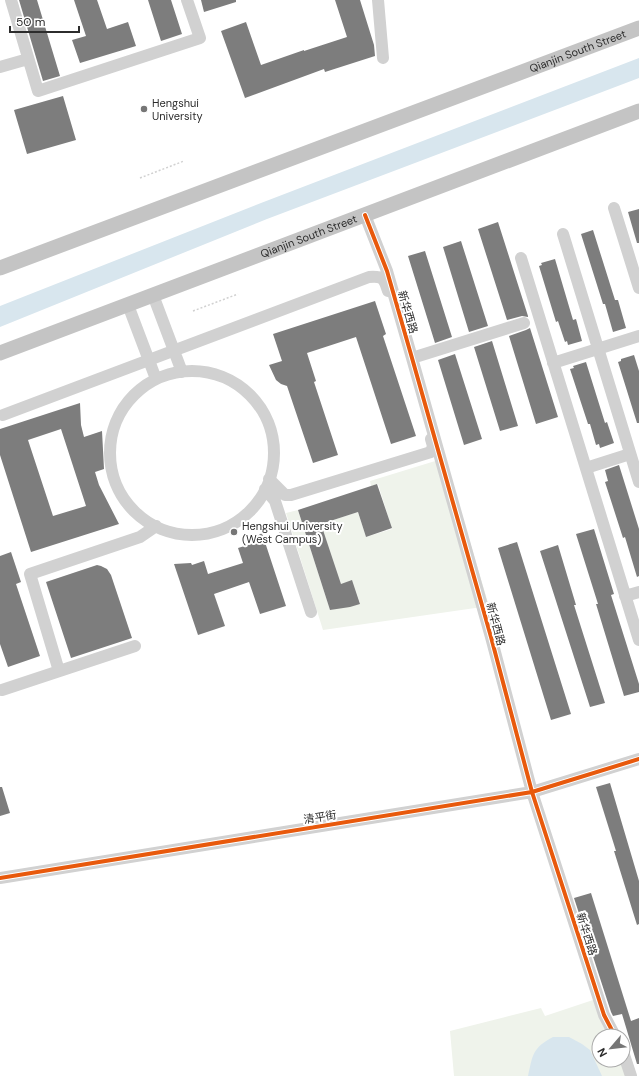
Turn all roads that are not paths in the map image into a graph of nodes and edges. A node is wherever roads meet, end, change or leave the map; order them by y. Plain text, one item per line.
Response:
1 (11, 0) edge
2 (187, 0) edge
3 (378, 0) edge
4 (639, 28) edge
5 (383, 58) dead end
6 (28, 59) junction
7 (0, 67) edge
8 (639, 111) edge
9 (614, 208) dead end
10 (365, 214) junction
11 (563, 234) dead end
12 (521, 258) dead end
13 (0, 268) edge
14 (639, 288) edge
15 (153, 295) junction
16 (128, 305) junction
17 (524, 323) dead end
18 (639, 336) edge
19 (598, 349) junction
20 (174, 351) junction
21 (0, 353) edge
22 (412, 358) junction
23 (149, 360) junction
24 (553, 363) junction
25 (182, 372) junction
26 (156, 379) junction
27 (3, 415) dead end
28 (630, 454) junction
29 (586, 468) junction
30 (639, 482) edge
31 (267, 484) junction
32 (156, 526) junction
33 (639, 592) edge
34 (625, 596) junction
35 (311, 612) dead end
36 (639, 640) edge
37 (136, 646) dead end
38 (59, 671) junction
39 (2, 690) dead end
40 (639, 759) edge
41 (532, 792) junction
42 (0, 878) edge
43 (611, 1028) edge

1 - 6 street
2 - 6 street
3 - 5 street
4 - 13 main road, Qianjin South Street
6 - 7 street
8 - 10 main road, Qianjin South Street
9 - 14 street
10 - 15 main road, Qianjin South Street
10 - 22 street, 新华西路
11 - 19 street
12 - 24 street
15 - 16 main road, Qianjin South Street
15 - 20 street
16 - 21 main road, Qianjin South Street
16 - 23 street
17 - 22 street
18 - 19 street
19 - 24 street
19 - 28 street
20 - 23 street
20 - 25 street
20 - 31 street
22 - 41 street, 新华西路
23 - 26 street
23 - 27 street
24 - 29 street
25 - 26 street
25 - 31 street
26 - 32 street
28 - 29 street
28 - 30 street
29 - 34 street
31 - 32 street
31 - 35 street
32 - 38 street
33 - 34 street
34 - 36 street
37 - 38 street
38 - 39 street
40 - 41 street, 清平街
41 - 42 street, 清平街
41 - 43 street, 新华西路

